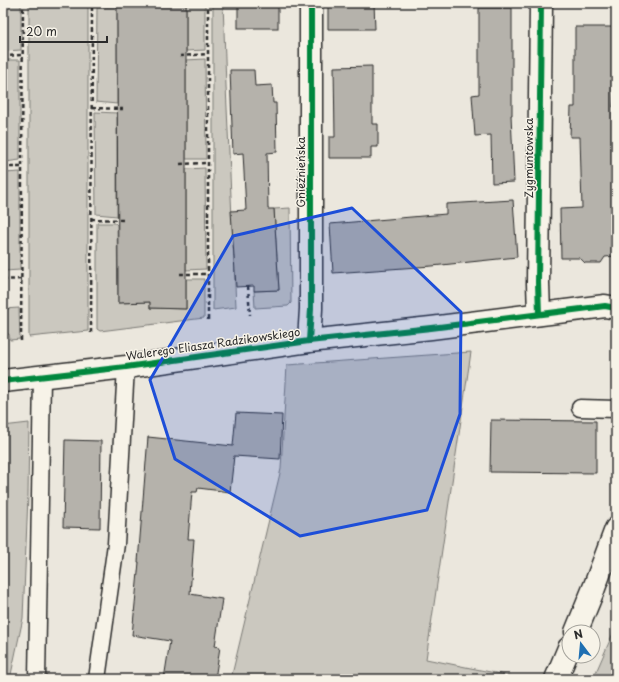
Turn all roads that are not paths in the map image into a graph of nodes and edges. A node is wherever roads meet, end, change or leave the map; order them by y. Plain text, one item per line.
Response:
1 (311, 3) edge
2 (540, 3) edge
3 (616, 308) edge
4 (539, 314) junction
5 (309, 341) junction
6 (126, 366) junction
7 (42, 377) junction
8 (3, 381) edge
9 (580, 408) dead end
10 (616, 409) edge
11 (616, 529) edge
12 (579, 624) edge
13 (562, 664) edge
14 (37, 679) edge
15 (96, 679) edge
16 (556, 679) edge

1 - 5 street, Gnieźnieńska
2 - 4 street, Zygmuntowska
3 - 4 street, Walerego Eliasza Radzikowskiego
4 - 5 street, Walerego Eliasza Radzikowskiego
5 - 6 street, Walerego Eliasza Radzikowskiego
6 - 7 street, Walerego Eliasza Radzikowskiego
6 - 15 lane
7 - 8 street, Walerego Eliasza Radzikowskiego
7 - 14 lane
9 - 10 lane
11 - 12 street
13 - 16 street

